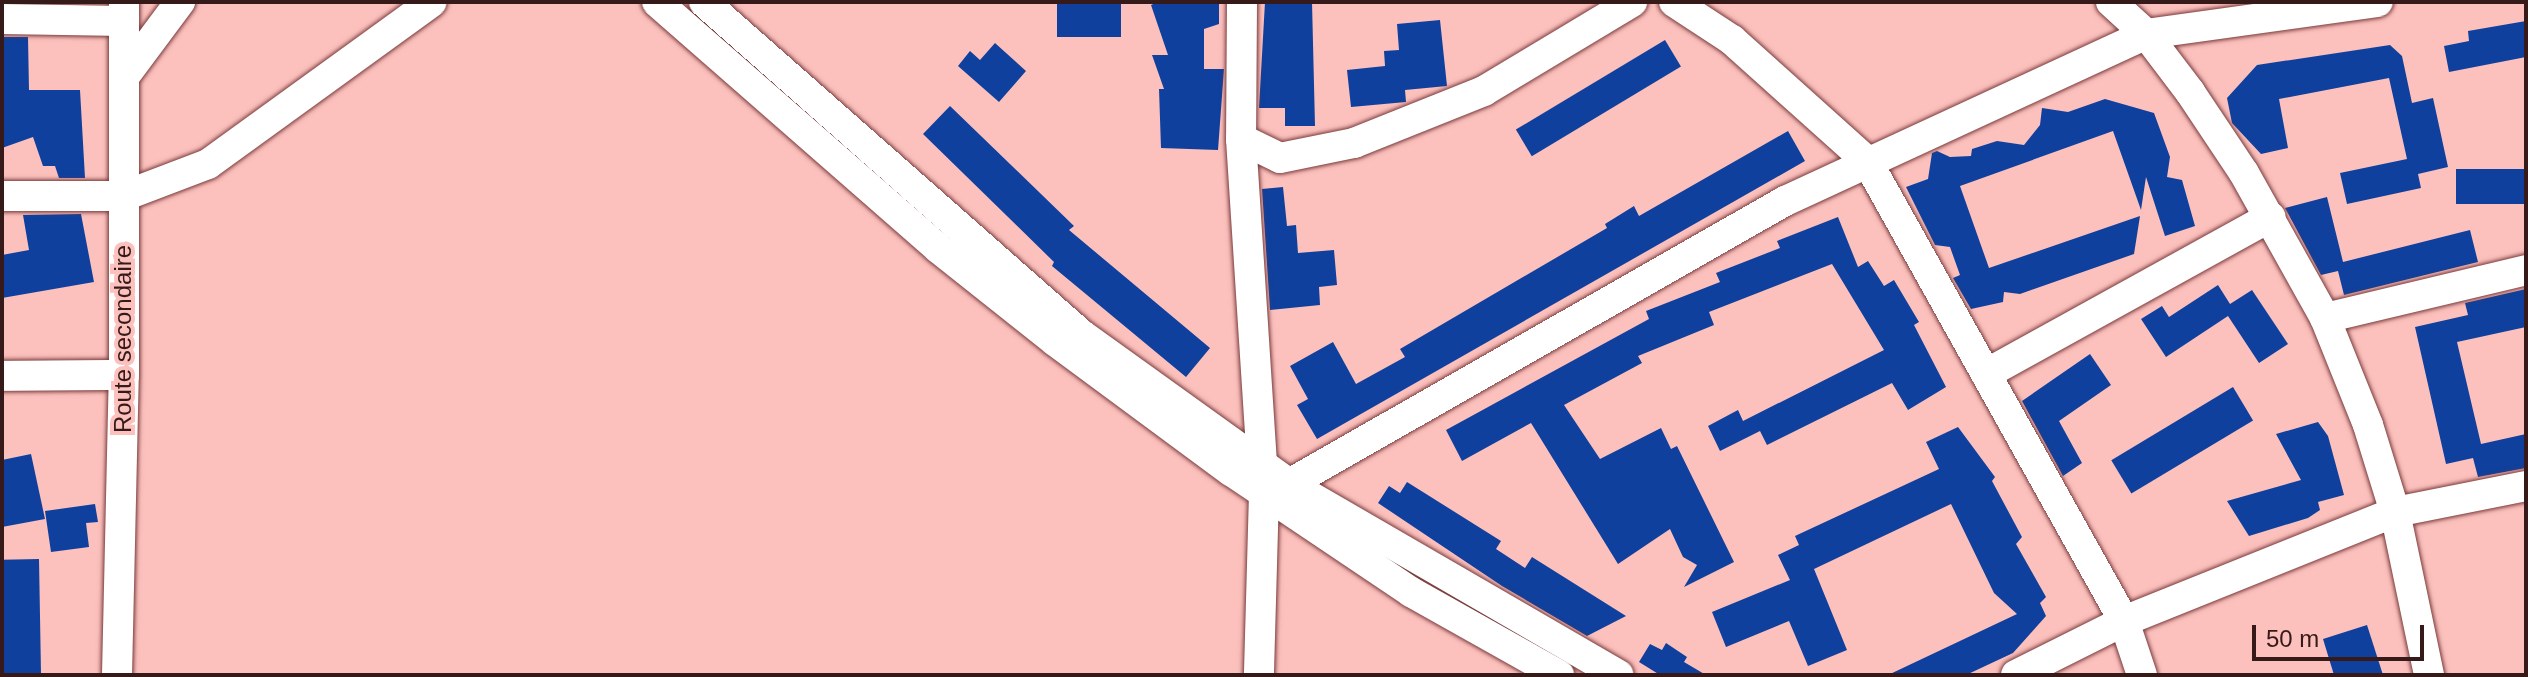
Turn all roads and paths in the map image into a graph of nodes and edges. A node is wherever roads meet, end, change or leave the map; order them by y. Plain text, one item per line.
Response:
1 (180, 2) edge
2 (432, 2) edge
3 (657, 2) edge
4 (704, 2) edge
5 (1242, 2) edge
6 (1632, 2) edge
7 (1674, 2) edge
8 (2111, 2) edge
9 (2378, 2) edge
10 (124, 12) edge
11 (2, 19) edge
12 (2146, 34) junction
13 (124, 77) junction
14 (1241, 139) junction
15 (1867, 161) junction
16 (2, 196) edge
17 (124, 196) junction
18 (2270, 217) junction
19 (2526, 270) edge
20 (2325, 318) junction
21 (1986, 374) junction
22 (124, 375) junction
23 (2, 376) edge
24 (1271, 481) junction
25 (2526, 486) edge
26 (2395, 512) junction
27 (2124, 621) junction
28 (117, 675) edge
29 (1259, 675) edge
30 (1559, 675) edge
31 (1619, 675) edge
32 (2016, 675) edge
33 (2142, 675) edge
34 (2429, 675) edge

1 - 13 street
2 - 17 street
3 - 24 street
4 - 24 street
5 - 14 street
6 - 14 street
7 - 15 street
8 - 12 street
9 - 12 street
10 - 11 street
10 - 13 street, Route secondaire
12 - 15 street
12 - 18 street
13 - 17 street, Route secondaire
14 - 24 street
15 - 21 street
15 - 24 street
16 - 17 street
17 - 22 street, Route secondaire
18 - 20 street
18 - 21 street
19 - 20 street
20 - 26 street
21 - 27 street
22 - 23 street
22 - 28 street, Route secondaire
24 - 29 street
24 - 30 street
24 - 31 street
25 - 26 street
26 - 27 street
26 - 34 street
27 - 32 street
27 - 33 street

